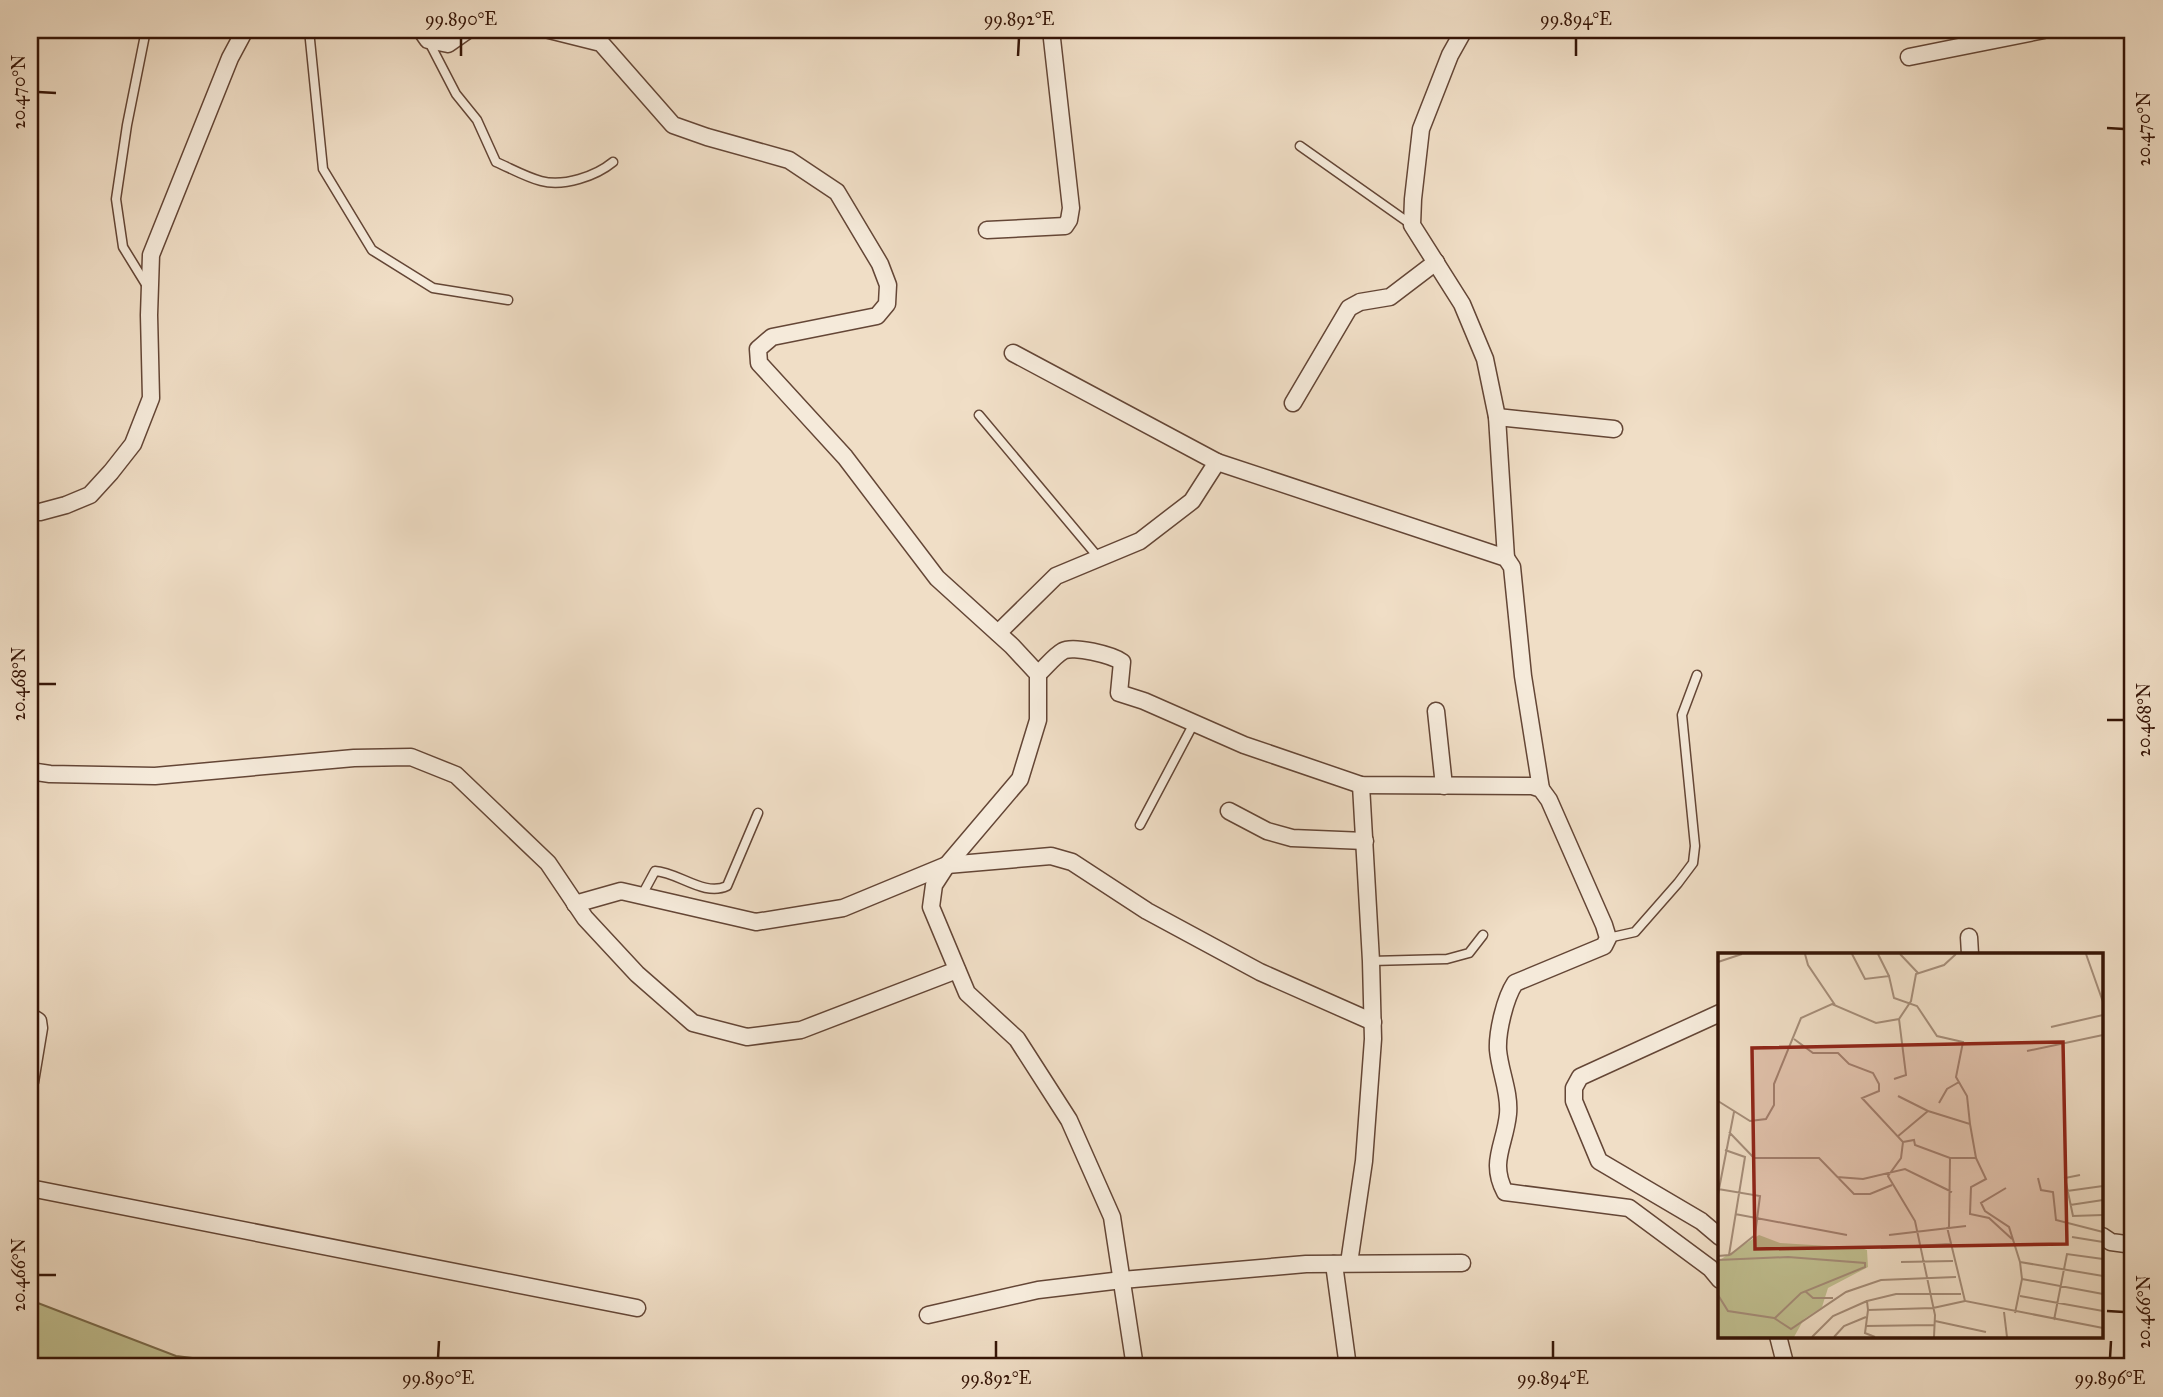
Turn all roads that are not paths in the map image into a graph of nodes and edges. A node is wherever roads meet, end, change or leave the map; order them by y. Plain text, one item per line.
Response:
1 (146, 30) edge
2 (245, 30) edge
3 (309, 30) edge
4 (468, 30) edge
5 (549, 30) edge
6 (1051, 30) edge
7 (1464, 30) edge
8 (2044, 30) edge
9 (424, 35) edge
10 (1909, 57) dead end
11 (1300, 146) dead end
12 (614, 162) dead end
13 (1412, 225) junction
14 (987, 230) dead end
15 (1436, 262) junction
16 (150, 291) junction
17 (508, 300) dead end
18 (1013, 353) dead end
19 (1293, 402) dead end
20 (979, 415) dead end
21 (1497, 417) junction
22 (1614, 429) dead end
23 (1217, 462) junction
24 (30, 512) edge
25 (1098, 557) junction
26 (1506, 558) junction
27 (998, 632) junction
28 (1038, 674) junction
29 (1697, 676) dead end
30 (1436, 711) dead end
31 (1194, 723) junction
32 (30, 771) edge
33 (1362, 785) junction
34 (1444, 786) junction
35 (1541, 789) junction
36 (1229, 811) dead end
37 (758, 813) dead end
38 (1140, 825) dead end
39 (1365, 841) junction
40 (947, 865) junction
41 (642, 895) junction
42 (575, 904) junction
43 (1483, 935) dead end
44 (1969, 937) dead end
45 (1608, 938) junction
46 (1970, 953) edge
47 (1371, 961) junction
48 (957, 970) junction
49 (1718, 1014) edge
50 (30, 1016) edge
51 (1373, 1022) junction
52 (30, 1082) edge
53 (30, 1188) edge
54 (1718, 1235) edge
55 (2104, 1237) edge
56 (2133, 1245) edge
57 (1462, 1263) dead end
58 (1341, 1264) junction
59 (1718, 1278) edge
60 (1122, 1280) junction
61 (637, 1308) dead end
62 (928, 1315) dead end
63 (1767, 1338) edge
64 (1779, 1338) edge
65 (1785, 1362) edge
66 (1135, 1367) edge
67 (1348, 1367) edge

1 - 16 lane
2 - 16 street
3 - 17 lane
4 - 9 street
5 - 27 street
6 - 14 street
7 - 13 street
8 - 10 street
9 - 12 lane
11 - 13 lane
13 - 15 street
15 - 19 street
15 - 21 street
16 - 24 street
18 - 23 street
20 - 25 lane
21 - 22 street
21 - 26 street
23 - 25 street
23 - 26 street
25 - 27 street
26 - 35 street
27 - 28 street
28 - 31 street
28 - 40 street
29 - 45 lane
30 - 34 street
31 - 33 street
31 - 38 lane
32 - 42 street
33 - 34 street
33 - 39 street
34 - 35 street
35 - 45 street
36 - 39 street
37 - 41 lane
39 - 47 street
40 - 41 street
40 - 48 street
40 - 51 street
41 - 42 street
42 - 48 street
43 - 47 lane
44 - 46 street
45 - 59 street
47 - 51 street
48 - 60 street
49 - 54 street
50 - 52 street
51 - 58 street
53 - 61 street
55 - 56 street
57 - 58 street
58 - 60 street
58 - 67 street
60 - 62 street
60 - 66 street
63 - 65 street
64 - 65 street

